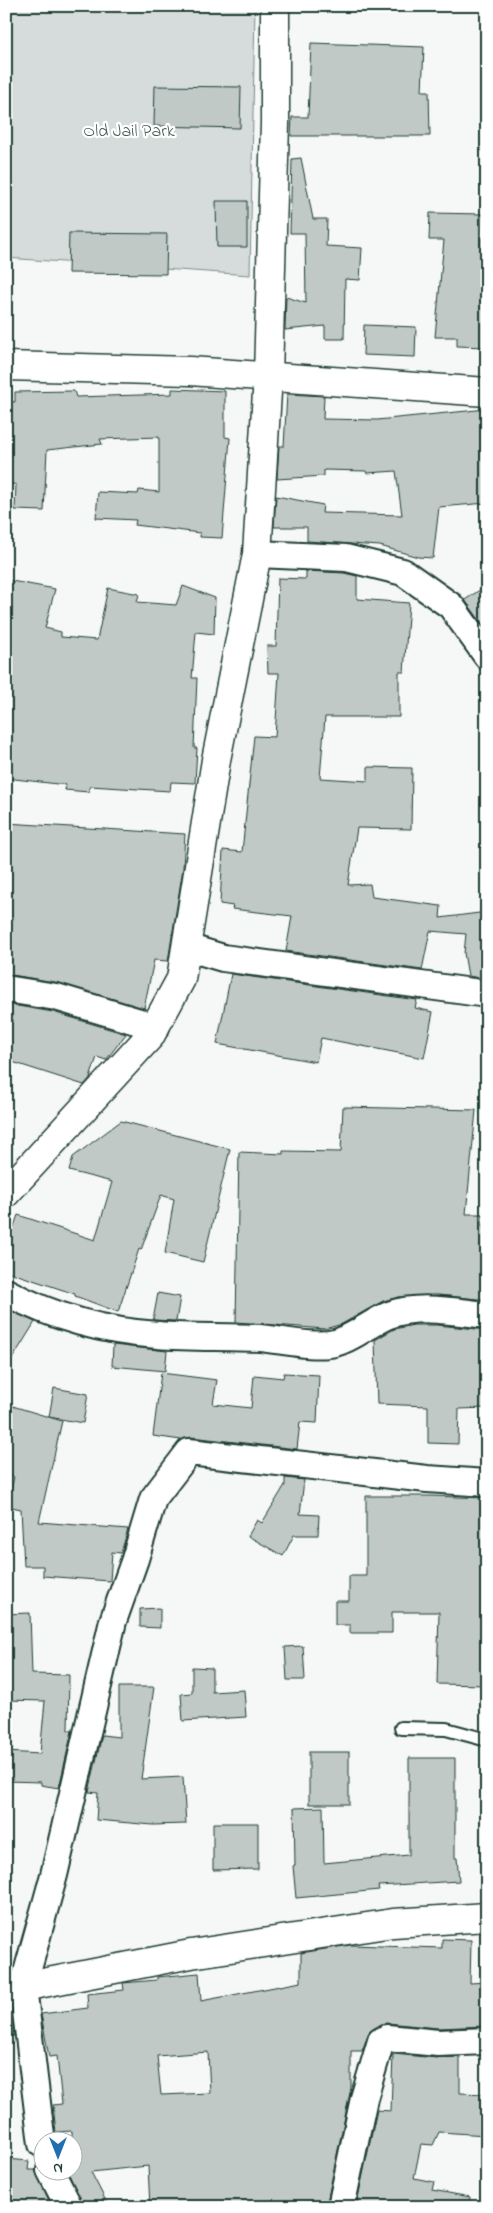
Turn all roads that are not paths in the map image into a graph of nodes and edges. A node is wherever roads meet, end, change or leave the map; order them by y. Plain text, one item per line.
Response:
1 (275, 6) edge
2 (6, 366) edge
3 (268, 376) junction
4 (487, 392) edge
5 (257, 554) junction
6 (487, 656) edge
7 (186, 947) junction
8 (6, 989) edge
9 (487, 994) edge
10 (156, 1027) junction
11 (6, 1193) edge
12 (6, 1292) edge
13 (487, 1315) edge
14 (487, 1482) edge
15 (401, 1728) dead end
16 (487, 1740) edge
17 (487, 1917) edge
18 (14, 1988) edge
19 (487, 2040) edge
20 (39, 2130) edge
21 (55, 2180) edge
22 (69, 2207) edge
23 (341, 2207) edge

1 - 3 main road
2 - 3 main road
3 - 4 main road
3 - 5 main road
5 - 6 street
5 - 7 main road
7 - 9 street
7 - 10 main road
8 - 10 street
10 - 11 main road
12 - 13 street
14 - 18 street
15 - 16 lane
17 - 18 main road
18 - 20 street
19 - 23 street
21 - 22 street

